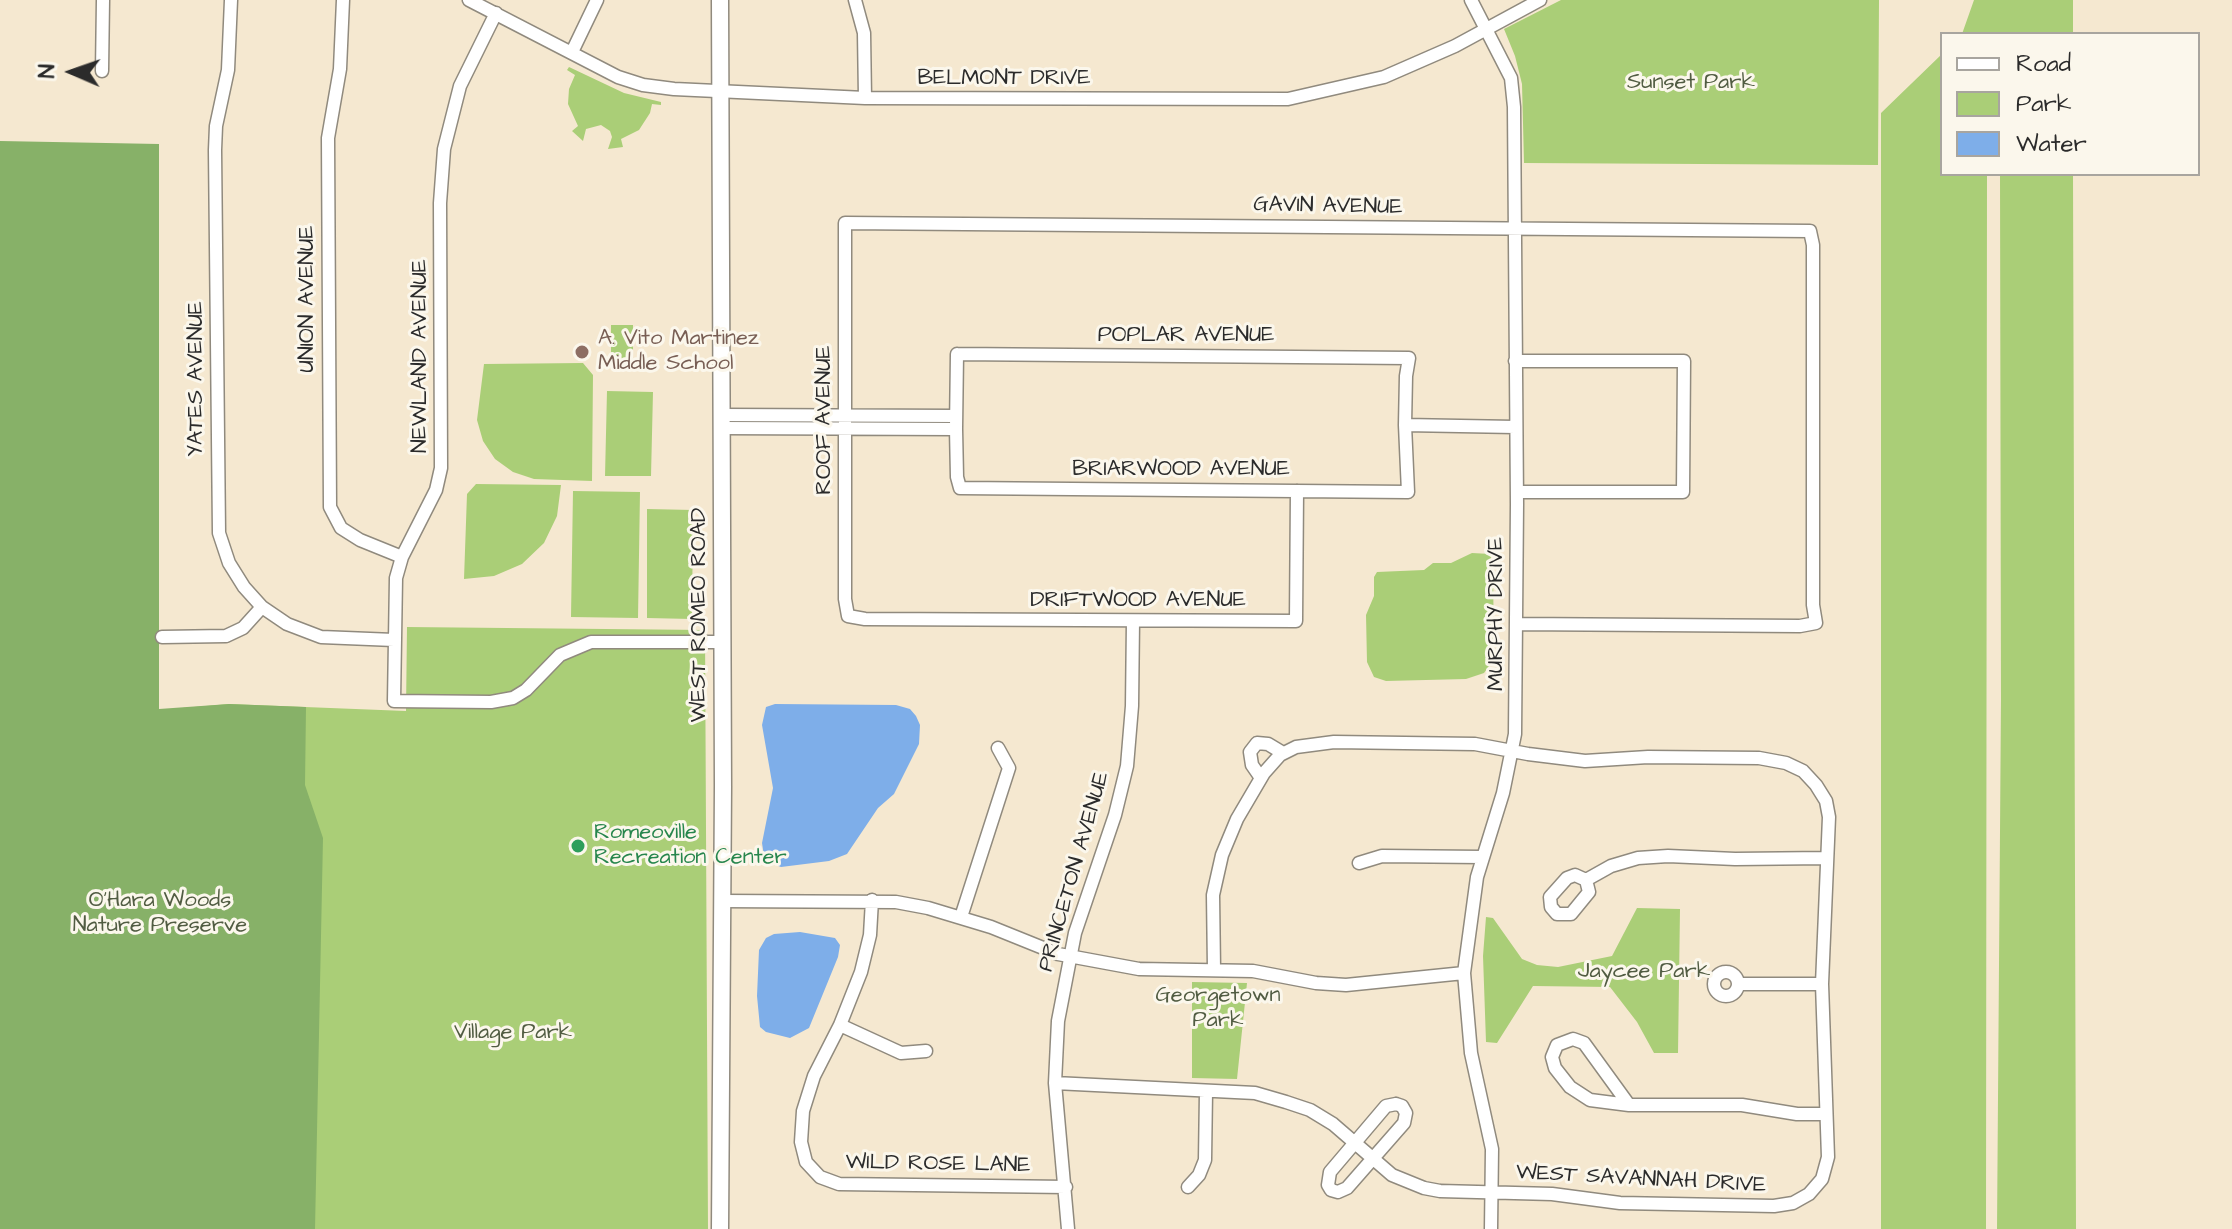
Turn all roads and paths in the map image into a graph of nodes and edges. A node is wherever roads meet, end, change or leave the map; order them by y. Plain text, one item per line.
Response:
1 (103, 0) edge
2 (231, 0) edge
3 (343, 0) edge
4 (469, 0) edge
5 (597, 0) edge
6 (720, 0) edge
7 (855, 0) edge
8 (1471, 0) edge
9 (1540, 0) edge
10 (496, 13) junction
11 (1486, 28) junction
12 (572, 52) junction
13 (102, 71) dead end
14 (720, 91) junction
15 (865, 98) junction
16 (845, 223) joint
17 (1515, 229) junction
18 (1515, 361) junction
19 (721, 422) junction
20 (845, 422) junction
21 (956, 422) junction
22 (1405, 425) junction
23 (1515, 427) junction
24 (1297, 491) junction
25 (1517, 492) junction
26 (402, 557) junction
27 (262, 607) junction
28 (848, 616) joint
29 (1133, 621) junction
30 (1517, 624) junction
31 (162, 637) dead end
32 (394, 640) junction
33 (722, 642) junction
34 (998, 748) dead end
35 (1513, 751) junction
36 (1283, 753) junction
37 (1261, 778) junction
38 (1482, 857) junction
39 (1826, 858) junction
40 (1359, 863) dead end
41 (1586, 880) dead end
42 (872, 900) junction
43 (722, 901) junction
44 (961, 917) junction
45 (1069, 956) junction
46 (1214, 969) junction
47 (1464, 973) junction
48 (1739, 984) dead end
49 (1822, 984) junction
50 (840, 1025) junction
51 (926, 1051) dead end
52 (1055, 1083) junction
53 (1206, 1092) junction
54 (1629, 1105) junction
55 (1826, 1114) junction
56 (1354, 1143) junction
57 (1373, 1161) junction
58 (1066, 1187) junction
59 (1188, 1187) dead end
60 (1492, 1193) junction
61 (720, 1229) edge
62 (1068, 1229) edge
63 (1491, 1229) edge

1 - 13 street
2 - 27 street, YATES AVENUE
3 - 26 street, UNION AVENUE
4 - 10 street, BELMONT DRIVE
5 - 12 street
6 - 14 main road, WEST ROMEO ROAD
7 - 15 street
8 - 11 street, MURPHY DRIVE
9 - 11 street, BELMONT DRIVE
10 - 12 street, BELMONT DRIVE
10 - 26 street, NEWLAND AVENUE
11 - 15 street, BELMONT DRIVE
11 - 17 street, MURPHY DRIVE
12 - 14 street, BELMONT DRIVE
14 - 15 street, BELMONT DRIVE
14 - 19 main road, WEST ROMEO ROAD
16 - 17 street, GAVIN AVENUE
16 - 20 street, ROOF AVENUE
17 - 18 street, MURPHY DRIVE
17 - 30 street, GAVIN AVENUE
18 - 23 street, MURPHY DRIVE
18 - 25 street
19 - 20 street
19 - 33 main road, WEST ROMEO ROAD
20 - 21 street
20 - 28 street, ROOF AVENUE
21 - 22 street, POPLAR AVENUE
21 - 24 street, BRIARWOOD AVENUE
22 - 23 street
22 - 24 street, BRIARWOOD AVENUE
23 - 25 street, MURPHY DRIVE
24 - 29 street, DRIFTWOOD AVENUE
25 - 30 street, MURPHY DRIVE
26 - 32 street, NEWLAND AVENUE
27 - 31 street
27 - 32 street, YATES AVENUE
28 - 29 street, DRIFTWOOD AVENUE
29 - 45 street, PRINCETON AVENUE
30 - 35 street, MURPHY DRIVE
32 - 33 street, NEWLAND AVENUE
33 - 43 main road, WEST ROMEO ROAD
34 - 44 street
35 - 36 street, WEST SAVANNAH DRIVE
35 - 38 street, MURPHY DRIVE
35 - 39 street, WEST SAVANNAH DRIVE
36 - 37 street
36 - 37 street, WEST SAVANNAH DRIVE
37 - 46 street
38 - 40 street
38 - 47 street, MURPHY DRIVE
39 - 41 street
39 - 49 street, WEST SAVANNAH DRIVE
42 - 43 street
42 - 44 street
42 - 50 street, WILD ROSE LANE
43 - 61 main road, WEST ROMEO ROAD
44 - 45 street
45 - 46 street
45 - 52 street, PRINCETON AVENUE
46 - 47 street
47 - 60 street, MURPHY DRIVE
48 - 49 street
49 - 55 street, WEST SAVANNAH DRIVE
50 - 51 street
50 - 58 street, WILD ROSE LANE
52 - 53 street, WEST SAVANNAH DRIVE
52 - 58 street, PRINCETON AVENUE
53 - 56 street, WEST SAVANNAH DRIVE
53 - 59 street
54 - 54 street
54 - 55 street
55 - 60 street, WEST SAVANNAH DRIVE
56 - 57 street, WEST SAVANNAH DRIVE
56 - 57 street
56 - 57 street
57 - 60 street, WEST SAVANNAH DRIVE
58 - 62 street, PRINCETON AVENUE
60 - 63 street, MURPHY DRIVE

